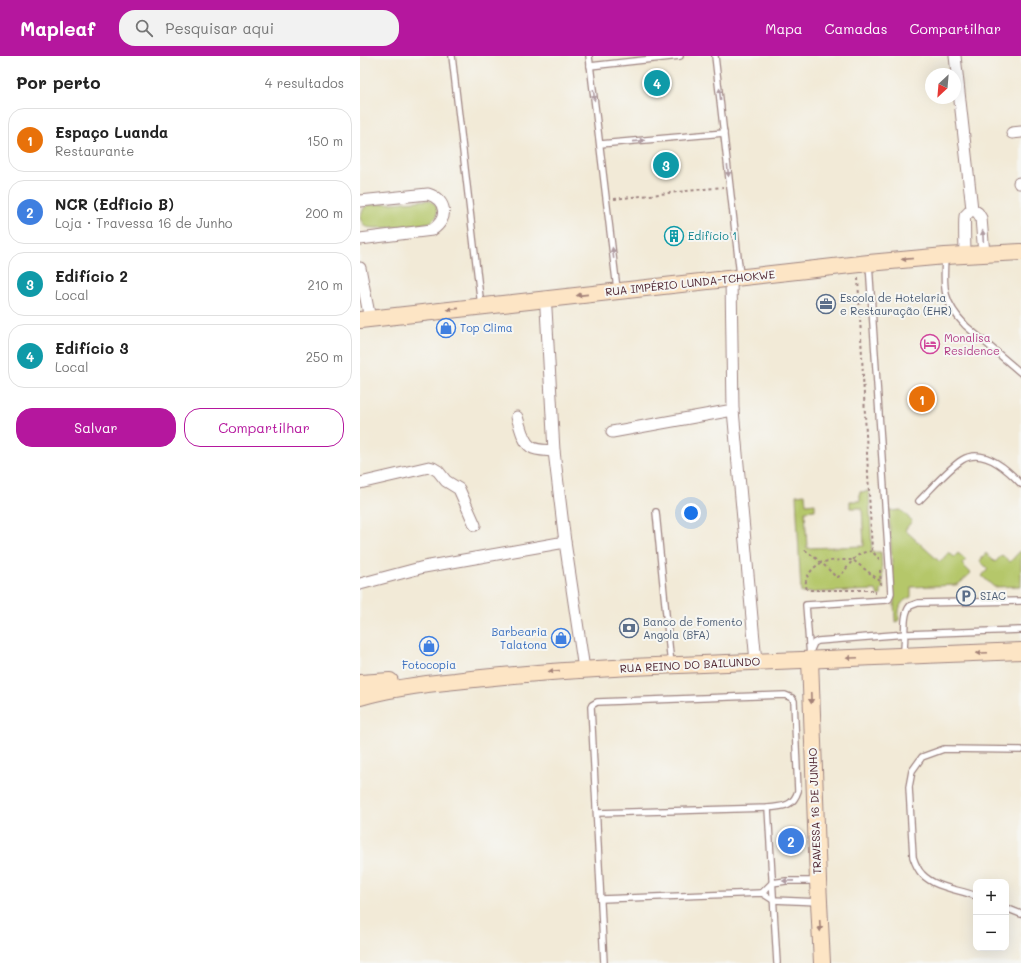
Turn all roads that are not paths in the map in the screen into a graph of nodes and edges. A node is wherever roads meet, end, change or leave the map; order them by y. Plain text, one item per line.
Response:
1 (452, 56) edge
2 (589, 56) edge
3 (680, 56) edge
4 (715, 56) edge
5 (955, 56) edge
6 (590, 66) junction
7 (724, 133) junction
8 (600, 144) junction
9 (360, 201) edge
10 (972, 209) junction
11 (360, 239) edge
12 (1021, 252) edge
13 (984, 254) junction
14 (965, 255) junction
15 (945, 256) junction
16 (863, 264) junction
17 (360, 274) edge
18 (736, 278) junction
19 (617, 291) junction
20 (544, 299) junction
21 (481, 306) junction
22 (365, 319) edge
23 (1021, 373) edge
24 (733, 410) junction
25 (517, 418) dead end
26 (612, 432) dead end
27 (554, 451) junction
28 (360, 483) edge
29 (1021, 484) edge
30 (919, 500) dead end
31 (656, 512) dead end
32 (475, 525) dead end
33 (565, 542) junction
34 (360, 584) edge
35 (1021, 600) edge
36 (1021, 630) edge
37 (906, 634) junction
38 (1021, 651) edge
39 (903, 657) junction
40 (806, 658) junction
41 (756, 662) junction
42 (672, 665) junction
43 (584, 669) junction
44 (510, 674) junction
45 (360, 683) edge
46 (360, 697) edge
47 (1021, 750) edge
48 (768, 808) junction
49 (597, 813) junction
50 (818, 881) junction
51 (772, 883) junction
52 (762, 893) junction
53 (973, 895) edge
54 (601, 899) junction
55 (773, 900) junction
56 (819, 902) junction
57 (1009, 909) edge
58 (1021, 914) edge
59 (604, 963) edge
60 (777, 963) edge
61 (822, 963) edge

1 - 21 lane
2 - 6 lane
3 - 6 lane
7 -> 4 lane
5 - 10 street
6 -> 8 lane
8 -> 7 lane
7 -> 18 lane
19 -> 8 lane
9 - 11 street
13 -> 10 street
10 - 14 street
12 - 13 street, RUA IMPÉRIO LUNDA-TCHOKWE
13 - 14 street, RUA IMPÉRIO LUNDA-TCHOKWE
14 - 15 street, RUA IMPÉRIO LUNDA-TCHOKWE
15 -> 16 street, RUA IMPÉRIO LUNDA-TCHOKWE
15 - 23 lane
16 - 18 street, RUA IMPÉRIO LUNDA-TCHOKWE
16 - 40 lane
17 - 22 street
18 - 19 street, RUA IMPÉRIO LUNDA-TCHOKWE
18 - 24 street
19 -> 20 street, RUA IMPÉRIO LUNDA-TCHOKWE
20 - 21 street, RUA IMPÉRIO LUNDA-TCHOKWE
20 - 27 street
21 -> 22 street, RUA IMPÉRIO LUNDA-TCHOKWE
24 - 26 street
24 - 41 street
25 - 27 street
27 - 33 street
28 - 32 street
29 - 30 lane
31 - 42 lane
33 - 34 street
33 - 43 street
35 - 37 lane
36 - 37 lane
37 - 39 lane
37 - 40 lane
38 -> 39 street, RUA REINO DO BAILUNDO
39 -> 40 street, RUA REINO DO BAILUNDO
40 - 41 street, RUA REINO DO BAILUNDO
40 -> 50 street, TRAVESSA 16 DE JUNHO
41 - 42 street, RUA REINO DO BAILUNDO
42 - 43 street, RUA REINO DO BAILUNDO
43 -> 44 street, RUA REINO DO BAILUNDO
44 - 45 street
44 - 46 street, RUA REINO DO BAILUNDO
47 - 53 lane
48 - 49 lane
48 - 49 lane
48 - 51 lane
49 - 54 lane
50 -> 51 lane
50 - 56 street, TRAVESSA 16 DE JUNHO
51 - 52 lane
51 - 55 lane
52 - 54 lane
52 - 55 lane
54 - 59 lane
55 - 56 lane
55 - 60 lane
56 -> 61 street, TRAVESSA 16 DE JUNHO
57 - 58 lane

